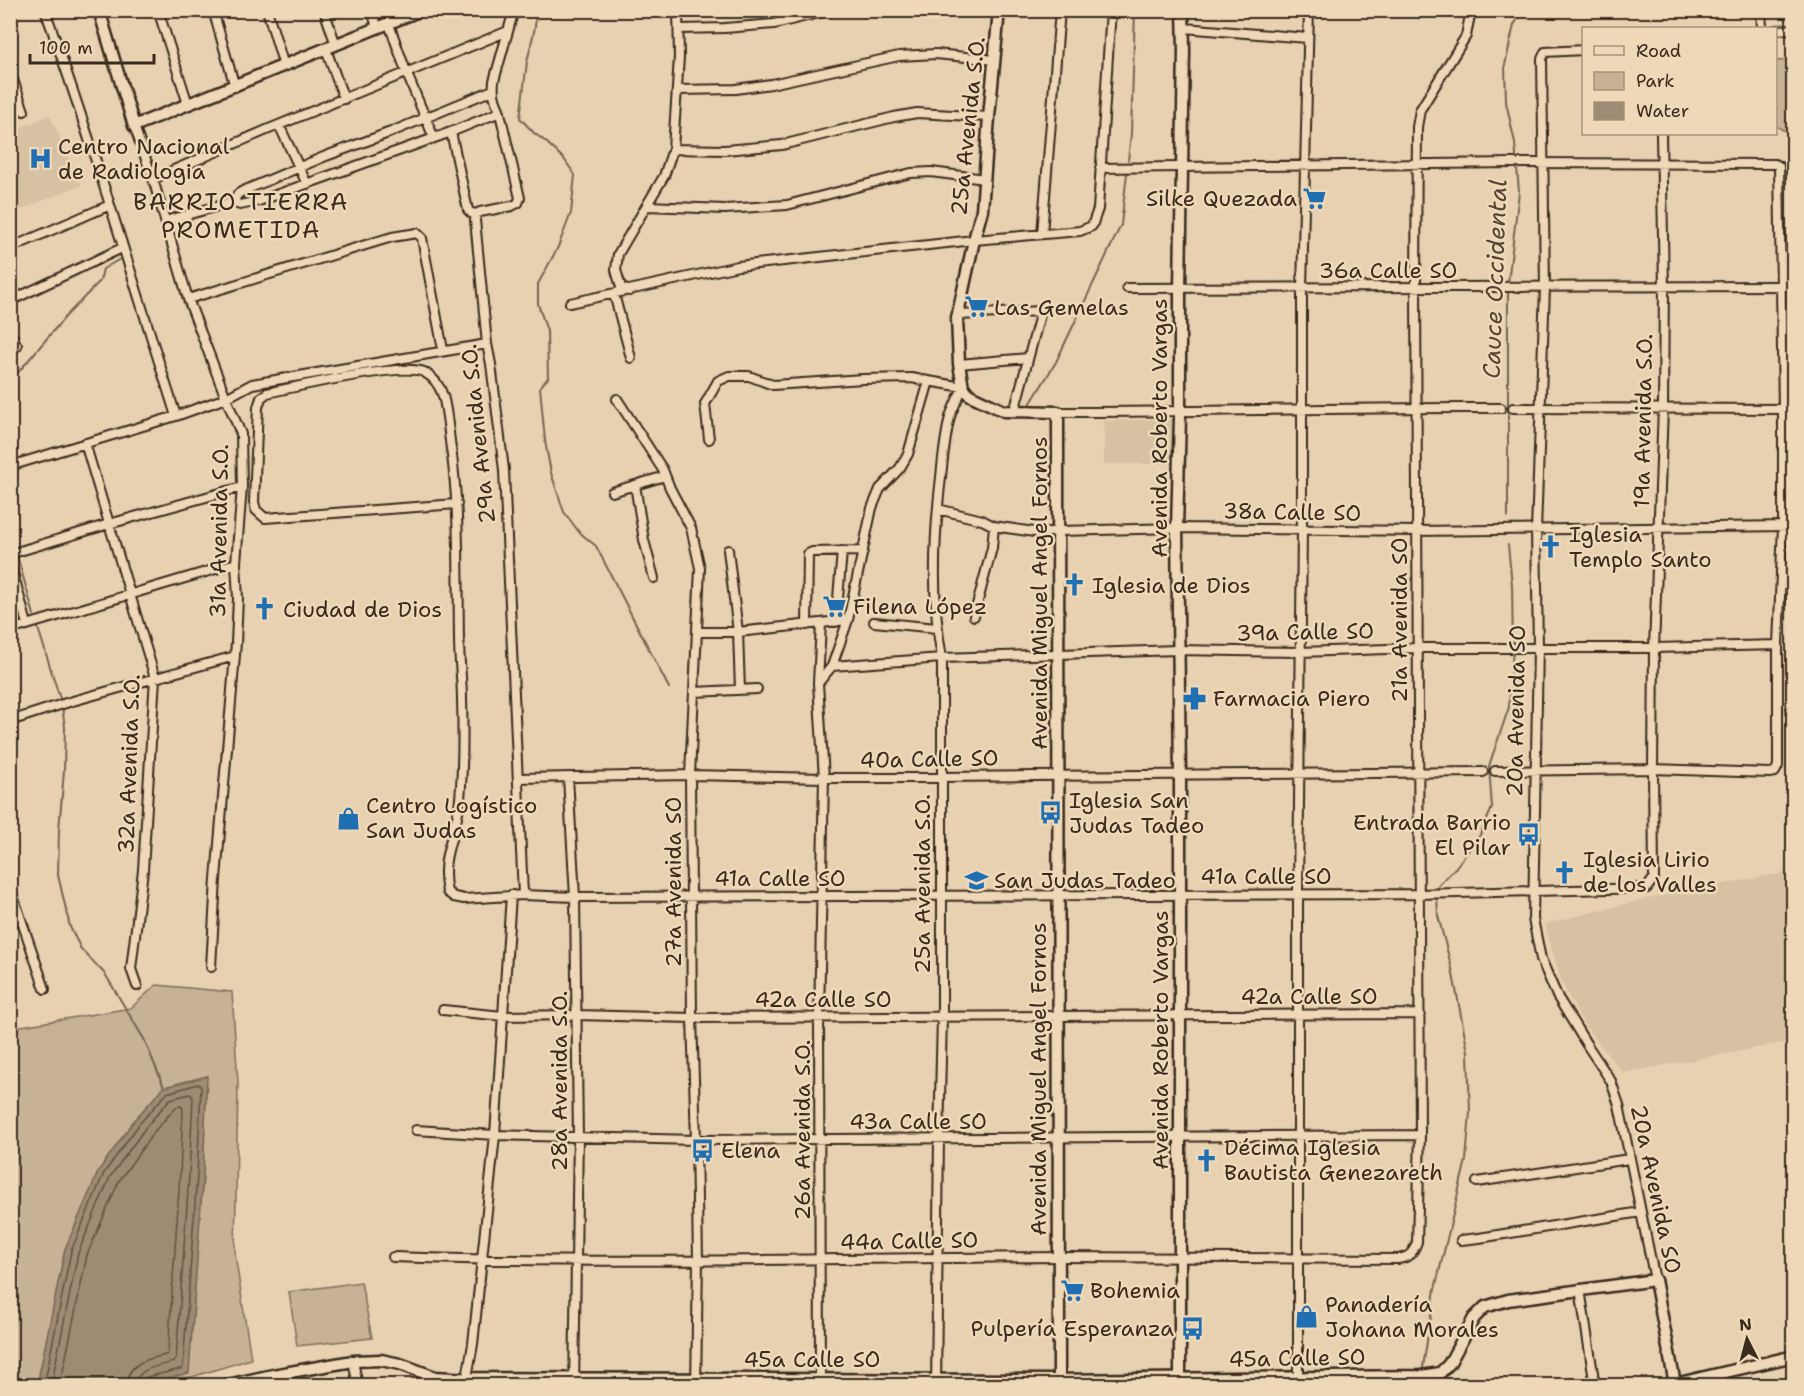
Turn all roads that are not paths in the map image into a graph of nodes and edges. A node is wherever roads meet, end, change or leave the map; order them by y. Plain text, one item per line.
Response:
1 (45, 10) edge
2 (99, 10) edge
3 (158, 10) edge
4 (213, 10) edge
5 (267, 10) edge
6 (324, 10) edge
7 (372, 10) edge
8 (421, 10) edge
9 (514, 10) edge
10 (678, 10) edge
11 (832, 10) edge
12 (999, 10) edge
13 (1060, 10) edge
14 (1111, 10) edge
15 (1183, 10) edge
16 (1309, 10) edge
17 (1471, 10) edge
18 (1761, 10) edge
19 (389, 24) junction
20 (1762, 27) edge
21 (377, 28) junction
22 (1184, 28) junction
23 (679, 29) junction
24 (1794, 29) edge
25 (1777, 30) edge
26 (508, 31) junction
27 (1308, 38) junction
28 (331, 47) junction
29 (1582, 50) edge
30 (995, 60) junction
31 (284, 66) junction
32 (10, 71) edge
33 (407, 74) junction
34 (235, 87) junction
35 (493, 90) junction
36 (677, 90) junction
37 (344, 99) junction
38 (188, 104) junction
39 (24, 111) dead end
40 (500, 112) junction
41 (425, 117) junction
42 (989, 117) junction
43 (279, 125) junction
44 (134, 126) junction
45 (451, 132) junction
46 (1661, 135) edge
47 (434, 138) junction
48 (673, 149) junction
49 (1544, 163) junction
50 (1416, 164) junction
51 (1661, 165) junction
52 (1182, 166) junction
53 (1304, 166) junction
54 (298, 167) junction
55 (1100, 168) junction
56 (153, 179) junction
57 (985, 179) junction
58 (307, 184) junction
59 (233, 202) junction
60 (110, 204) junction
61 (647, 206) junction
62 (476, 214) junction
63 (165, 221) junction
64 (1042, 234) junction
65 (974, 240) junction
66 (10, 248) edge
67 (122, 248) junction
68 (1781, 286) junction
69 (1794, 286) edge
70 (1416, 287) junction
71 (1664, 287) junction
72 (1127, 288) dead end
73 (1180, 288) junction
74 (1302, 288) junction
75 (1545, 288) junction
76 (628, 291) junction
77 (614, 294) junction
78 (188, 299) junction
79 (10, 302) edge
80 (570, 303) dead end
81 (958, 315) junction
82 (10, 332) edge
83 (487, 344) junction
84 (17, 346) dead end
85 (442, 350) junction
86 (632, 358) dead end
87 (1028, 358) junction
88 (958, 364) junction
89 (929, 381) junction
90 (963, 387) junction
91 (226, 398) junction
92 (617, 399) dead end
93 (1416, 407) junction
94 (1541, 407) junction
95 (1501, 408) dead end
96 (1513, 408) dead end
97 (1663, 408) junction
98 (1302, 409) junction
99 (1783, 409) junction
100 (1794, 409) edge
101 (1014, 412) junction
102 (1058, 412) junction
103 (1180, 412) junction
104 (176, 416) junction
105 (709, 439) dead end
106 (85, 443) junction
107 (10, 466) edge
108 (665, 476) junction
109 (635, 485) junction
110 (242, 488) junction
111 (612, 492) dead end
112 (457, 504) junction
113 (938, 509) junction
114 (109, 524) junction
115 (1783, 525) junction
116 (994, 526) junction
117 (1794, 526) edge
118 (1659, 527) junction
119 (1177, 528) junction
120 (1302, 530) junction
121 (1536, 530) junction
122 (1059, 531) junction
123 (1418, 531) junction
124 (728, 550) dead end
125 (842, 551) junction
126 (863, 551) junction
127 (10, 554) edge
128 (10, 562) edge
129 (236, 563) junction
130 (654, 578) dead end
131 (129, 595) junction
132 (974, 616) dead end
133 (848, 620) junction
134 (836, 622) junction
135 (874, 622) dead end
136 (27, 624) junction
137 (821, 624) junction
138 (807, 625) junction
139 (937, 628) junction
140 (10, 630) edge
141 (697, 632) junction
142 (738, 632) junction
143 (1778, 645) junction
144 (1538, 647) junction
145 (1417, 648) junction
146 (1654, 648) junction
147 (1178, 650) junction
148 (1300, 652) junction
149 (1059, 654) junction
150 (235, 656) junction
151 (942, 658) junction
152 (832, 666) junction
153 (155, 678) junction
154 (818, 683) junction
155 (757, 689) dead end
156 (740, 690) junction
157 (694, 692) junction
158 (10, 721) edge
159 (1653, 769) junction
160 (1495, 771) dead end
161 (1535, 771) junction
162 (1418, 772) junction
163 (1483, 772) dead end
164 (1180, 774) junction
165 (1300, 774) junction
166 (690, 775) junction
167 (1058, 776) junction
168 (568, 777) junction
169 (941, 777) junction
170 (518, 778) junction
171 (824, 778) junction
172 (10, 887) edge
173 (1647, 888) joint
174 (1533, 890) junction
175 (1298, 893) junction
176 (1419, 894) junction
177 (511, 895) junction
178 (523, 895) junction
179 (941, 895) junction
180 (1057, 895) junction
181 (1179, 895) junction
182 (690, 896) junction
183 (822, 896) junction
184 (575, 897) junction
185 (211, 967) dead end
186 (137, 986) dead end
187 (45, 989) dead end
188 (443, 1010) dead end
189 (1298, 1014) junction
190 (1420, 1014) junction
191 (577, 1015) junction
192 (1179, 1015) junction
193 (503, 1016) junction
194 (1058, 1016) junction
195 (819, 1017) junction
196 (942, 1017) junction
197 (692, 1018) junction
198 (416, 1130) dead end
199 (495, 1135) junction
200 (1298, 1135) junction
201 (1420, 1135) junction
202 (578, 1137) junction
203 (1180, 1137) junction
204 (1058, 1138) junction
205 (939, 1139) junction
206 (696, 1140) junction
207 (819, 1140) junction
208 (1629, 1159) junction
209 (1478, 1182) dead end
210 (1641, 1212) junction
211 (1461, 1240) dead end
212 (1417, 1242) joint
213 (393, 1257) dead end
214 (1058, 1257) junction
215 (1180, 1258) junction
216 (939, 1259) junction
217 (1298, 1259) junction
218 (482, 1260) junction
219 (575, 1260) junction
220 (821, 1260) junction
221 (698, 1261) junction
222 (1655, 1280) junction
223 (1580, 1289) junction
224 (1794, 1356) edge
225 (353, 1361) junction
226 (467, 1378) junction
227 (1409, 1381) edge
228 (453, 1382) edge
229 (574, 1382) edge
230 (696, 1382) edge
231 (820, 1382) edge
232 (1298, 1382) edge
233 (936, 1383) edge
234 (1059, 1383) edge
235 (1180, 1383) edge
236 (1673, 1385) edge
237 (223, 1386) edge
238 (358, 1386) edge
239 (1595, 1386) edge

1 - 60 street
2 - 44 street, 31a Avenida S.O.
3 - 38 street
4 - 34 street
5 - 31 street
6 - 28 street
7 - 21 street
8 - 19 street
9 - 26 street
10 - 23 street
11 - 23 street
12 - 30 street, 25a Avenida S.O.
13 - 64 street
14 - 55 street
15 - 22 street, Avenida Roberto Vargas
16 - 27 street
17 - 50 street, 21a Avenida SO
18 - 20 street
19 - 21 street
19 - 33 street
21 - 28 street
22 - 27 street
22 - 52 street, Avenida Roberto Vargas
23 - 36 street
24 - 25 street
26 - 33 street
26 - 35 street
27 - 53 street
28 - 31 street
28 - 37 street
29 - 49 street, 20a Avenida SO
30 - 36 street
30 - 42 street, 25a Avenida S.O.
31 - 34 street
32 - 39 street
33 - 37 street
33 - 41 street
34 - 38 street
35 - 40 street
35 - 41 street
36 - 48 street
37 - 43 street
38 - 44 street
40 - 45 street
40 - 62 street
41 - 47 street
41 - 54 street
42 - 48 street
42 - 57 street, 25a Avenida S.O.
43 - 54 street
43 - 56 street
44 - 56 street, 31a Avenida S.O.
45 - 47 street
45 - 62 street
46 - 51 street, 19a Avenida S.O.
47 - 58 street
48 - 61 street
49 - 50 street
49 - 51 street
49 - 75 street, 20a Avenida SO
50 - 53 street
50 - 70 street, 21a Avenida SO
51 - 68 street
51 - 71 street, 19a Avenida S.O.
52 - 53 street
52 - 55 street
52 - 73 street, Avenida Roberto Vargas
53 - 74 street
54 - 58 street
54 - 59 street
55 - 64 street
56 - 63 street, 31a Avenida S.O.
57 - 61 street
57 - 65 street, 25a Avenida S.O.
58 - 59 street
59 - 63 street
60 - 66 street
60 - 67 street
61 - 76 street
62 - 83 street, 29a Avenida S.O.
63 - 78 street, 31a Avenida S.O.
64 - 65 street
65 - 76 street
65 - 81 street, 25a Avenida S.O.
67 - 79 street
67 - 104 street
68 - 69 street, 36a Calle SO
68 - 71 street, 36a Calle SO
68 - 99 street
70 - 74 street, 36a Calle SO
70 - 75 street, 36a Calle SO
70 - 93 street, 21a Avenida SO
71 - 75 street, 36a Calle SO
71 - 97 street, 19a Avenida S.O.
72 - 73 street, 36a Calle SO
73 - 74 street, 36a Calle SO
73 - 103 street, Avenida Roberto Vargas
74 - 98 street
75 - 94 street, 20a Avenida SO
76 - 77 street
77 - 80 street
77 - 86 street
78 - 85 street
78 - 91 street, 31a Avenida S.O.
81 - 87 street
81 - 88 street, 25a Avenida S.O.
82 - 84 street
83 - 85 street
83 - 170 street, 29a Avenida S.O.
85 - 91 street
87 - 88 street
87 - 101 street
88 - 90 street, 25a Avenida S.O.
89 - 90 street
89 - 105 street
89 - 126 street
90 - 101 street
90 - 113 street, 25a Avenida S.O.
91 - 104 street
91 - 110 street, 31a Avenida S.O.
92 - 108 street, 27a Avenida SO
93 - 95 street
93 - 98 street
93 - 123 street, 21a Avenida SO
94 - 96 street
94 - 97 street
94 - 121 street, 20a Avenida SO
97 - 99 street
97 - 118 street, 19a Avenida S.O.
98 - 103 street
98 - 120 street
99 - 100 street
99 - 115 street
101 - 102 street
102 - 103 street
102 - 122 street, Avenida Miguel Angel Fornos
103 - 119 street, Avenida Roberto Vargas
104 - 106 street
106 - 107 street
106 - 114 street, 32a Avenida S.O.
108 - 109 street
108 - 141 street, 27a Avenida SO
109 - 111 street
109 - 130 street
110 - 114 street
110 - 129 street, 31a Avenida S.O.
112 - 112 street
112 - 177 street, 41a Calle SO
113 - 116 street, 38a Calle SO
113 - 139 street, 25a Avenida S.O.
114 - 127 street
114 - 131 street, 32a Avenida S.O.
115 - 117 street, 38a Calle SO
115 - 118 street, 38a Calle SO
115 - 143 street
116 - 122 street, 38a Calle SO
116 - 132 street
118 - 121 street, 38a Calle SO
118 - 146 street, 19a Avenida S.O.
119 - 120 street, 38a Calle SO
119 - 122 street, 38a Calle SO
119 - 147 street, Avenida Roberto Vargas
120 - 123 street, 38a Calle SO
120 - 148 street
121 - 123 street, 38a Calle SO
121 - 144 street, 20a Avenida SO
122 - 149 street, Avenida Miguel Angel Fornos
123 - 145 street, 21a Avenida SO
124 - 142 street
125 - 126 street
125 - 134 street
125 - 138 street
126 - 133 street
128 - 136 street
129 - 131 street
129 - 150 street, 31a Avenida S.O.
131 - 136 street
131 - 153 street, 32a Avenida S.O.
133 - 134 street
133 - 152 street
134 - 137 street
135 - 139 street
136 - 140 street
137 - 138 street
137 - 154 street, 26a Avenida S.O.
138 - 142 street
139 - 151 street, 25a Avenida S.O.
141 - 142 street
141 - 157 street, 27a Avenida SO
142 - 156 street
143 - 146 street, 39a Calle SO
143 - 159 street
144 - 145 street, 39a Calle SO
144 - 146 street, 39a Calle SO
144 - 161 street, 20a Avenida SO
145 - 148 street, 39a Calle SO
145 - 162 street, 21a Avenida SO
146 - 159 street, 19a Avenida S.O.
147 - 148 street, 39a Calle SO
147 - 149 street, 39a Calle SO
147 - 164 street, Avenida Roberto Vargas
148 - 165 street
149 - 151 street, 39a Calle SO
149 - 167 street, Avenida Miguel Angel Fornos
150 - 153 street
150 - 185 street, 31a Avenida S.O.
151 - 152 street, 39a Calle SO
151 - 169 street, 25a Avenida S.O.
152 - 154 street
153 - 158 street
153 - 186 street, 32a Avenida S.O.
154 - 171 street, 26a Avenida S.O.
155 - 156 street
156 - 157 street
157 - 166 street, 27a Avenida SO
159 - 161 street
159 - 173 street, 19a Avenida S.O.
160 - 161 street
161 - 174 street, 20a Avenida SO
162 - 163 street, 40a Calle SO
162 - 165 street, 40a Calle SO
162 - 176 street, 21a Avenida SO
164 - 165 street, 40a Calle SO
164 - 167 street, 40a Calle SO
164 - 181 street, Avenida Roberto Vargas
165 - 175 street
166 - 168 street, 40a Calle SO
166 - 171 street, 40a Calle SO
166 - 182 street, 27a Avenida SO
167 - 169 street, 40a Calle SO
167 - 180 street, Avenida Miguel Angel Fornos
168 - 170 street, 40a Calle SO
168 - 184 street, 28a Avenida S.O.
169 - 171 street, 40a Calle SO
169 - 179 street, 25a Avenida S.O.
170 - 178 street, 29a Avenida S.O.
171 - 183 street, 26a Avenida S.O.
172 - 187 street
173 - 174 street, 41a Calle SO
174 - 176 street, 41a Calle SO
174 - 208 street, 20a Avenida SO
175 - 176 street, 41a Calle SO
175 - 181 street, 41a Calle SO
175 - 189 street
176 - 190 street, 21a Avenida SO
177 - 178 street, 41a Calle SO
177 - 193 street
178 - 184 street, 41a Calle SO
179 - 180 street, 41a Calle SO
179 - 183 street, 41a Calle SO
179 - 196 street, 25a Avenida S.O.
180 - 181 street, 41a Calle SO
180 - 194 street, Avenida Miguel Angel Fornos
181 - 192 street, Avenida Roberto Vargas
182 - 183 street, 41a Calle SO
182 - 184 street, 41a Calle SO
182 - 197 street, 27a Avenida SO
183 - 195 street, 26a Avenida S.O.
184 - 191 street, 28a Avenida S.O.
188 - 193 street, 42a Calle SO
189 - 190 street, 42a Calle SO
189 - 192 street, 42a Calle SO
189 - 200 street
190 - 201 street, 21a Avenida SO
191 - 193 street, 42a Calle SO
191 - 197 street, 42a Calle SO
191 - 202 street, 28a Avenida S.O.
192 - 194 street, 42a Calle SO
192 - 203 street, Avenida Roberto Vargas
193 - 199 street
194 - 196 street, 42a Calle SO
194 - 204 street, Avenida Miguel Angel Fornos
195 - 196 street, 42a Calle SO
195 - 197 street, 42a Calle SO
195 - 207 street, 26a Avenida S.O.
196 - 205 street, 25a Avenida S.O.
197 - 206 street, 27a Avenida SO
198 - 199 street, 43a Calle SO
199 - 202 street, 43a Calle SO
199 - 218 street
200 - 201 street, 43a Calle SO
200 - 203 street, 43a Calle SO
200 - 217 street
201 - 212 street, 21a Avenida SO
202 - 206 street, 43a Calle SO
202 - 219 street, 28a Avenida S.O.
203 - 204 street, 43a Calle SO
203 - 215 street, Avenida Roberto Vargas
204 - 205 street, 43a Calle SO
204 - 214 street, Avenida Miguel Angel Fornos
205 - 207 street, 43a Calle SO
205 - 216 street, 25a Avenida S.O.
206 - 207 street, 43a Calle SO
206 - 221 street, 27a Avenida SO
207 - 220 street, 26a Avenida S.O.
208 - 209 street
208 - 210 street, 20a Avenida SO
210 - 211 street
210 - 222 street, 20a Avenida SO
212 - 217 street, 44a Calle SO
213 - 218 street, 44a Calle SO
214 - 215 street, 44a Calle SO
214 - 216 street, 44a Calle SO
214 - 234 street, Avenida Miguel Angel Fornos
215 - 217 street, 44a Calle SO
215 - 235 street, Avenida Roberto Vargas
216 - 220 street, 44a Calle SO
216 - 233 street, 25a Avenida S.O.
217 - 232 street
218 - 219 street, 44a Calle SO
218 - 226 street
219 - 221 street, 44a Calle SO
219 - 229 street, 28a Avenida S.O.
220 - 221 street, 44a Calle SO
220 - 231 street, 26a Avenida S.O.
221 - 230 street, 27a Avenida SO
222 - 223 street, 45a Calle SO
222 - 236 street, 20a Avenida SO
223 - 227 street, 45a Calle SO
223 - 239 street
224 - 236 street
225 - 228 street, 45a Calle SO
225 - 237 street, 45a Calle SO
225 - 238 street
226 - 228 street, 45a Calle SO
226 - 229 street, 45a Calle SO
227 - 232 street, 45a Calle SO
229 - 230 street, 45a Calle SO
230 - 231 street, 45a Calle SO
231 - 233 street, 45a Calle SO
232 - 235 street, 45a Calle SO
233 - 234 street, 45a Calle SO
234 - 235 street, 45a Calle SO

